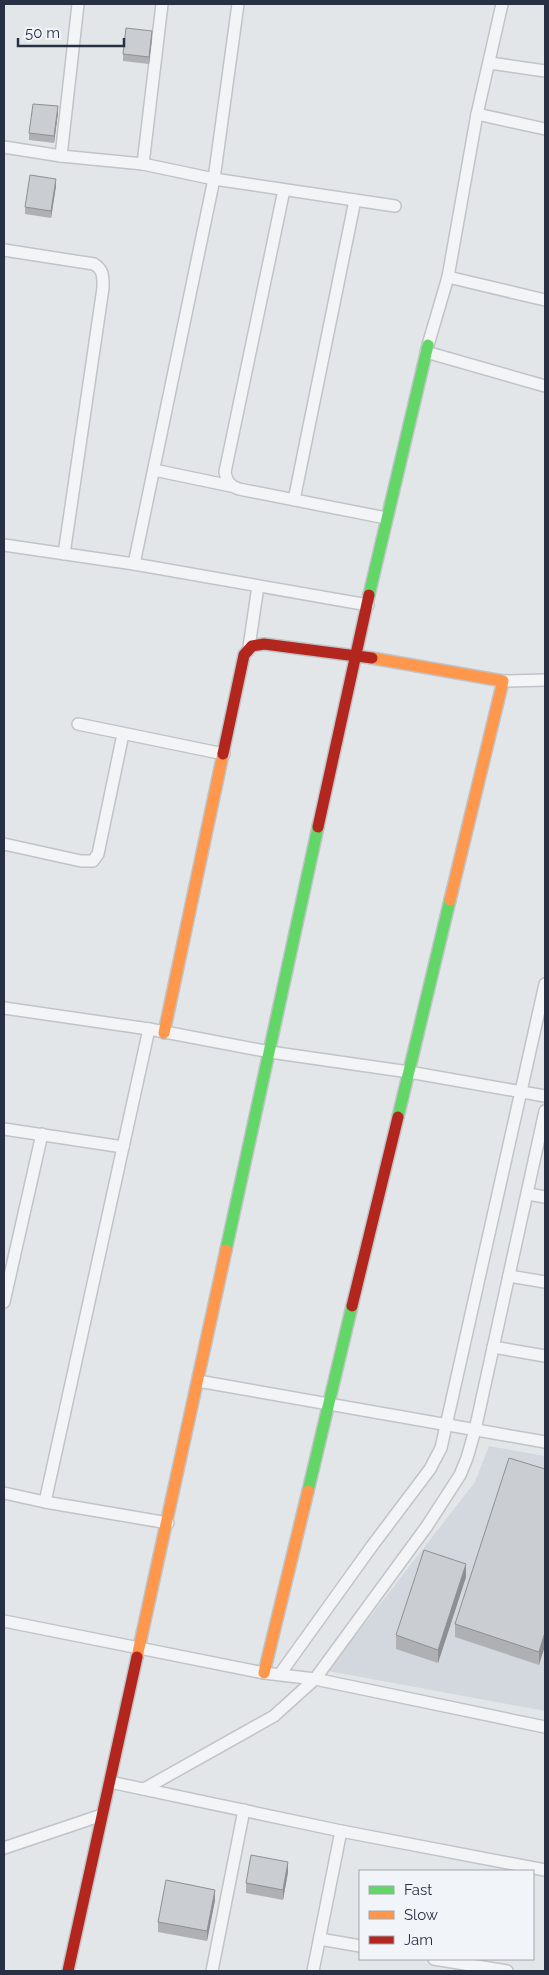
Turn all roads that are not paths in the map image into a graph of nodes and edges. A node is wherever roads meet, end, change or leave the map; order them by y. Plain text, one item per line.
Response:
1 (78, 4) edge
2 (162, 4) edge
3 (238, 4) edge
4 (502, 4) edge
5 (490, 63) junction
6 (545, 71) edge
7 (477, 114) junction
8 (545, 129) edge
9 (4, 148) edge
10 (61, 156) junction
11 (143, 164) junction
12 (214, 179) junction
13 (284, 190) junction
14 (355, 200) junction
15 (395, 206) dead end
16 (4, 250) edge
17 (448, 277) junction
18 (545, 300) edge
19 (427, 349) junction
20 (545, 386) edge
21 (154, 470) junction
22 (231, 486) junction
23 (294, 500) junction
24 (386, 518) junction
25 (4, 545) edge
26 (64, 554) junction
27 (134, 564) junction
28 (258, 586) junction
29 (368, 605) junction
30 (249, 647) junction
31 (358, 655) junction
32 (545, 680) edge
33 (503, 681) junction
34 (78, 724) dead end
35 (123, 734) junction
36 (224, 754) junction
37 (4, 844) edge
38 (545, 984) edge
39 (4, 1008) edge
40 (149, 1030) junction
41 (164, 1033) junction
42 (270, 1052) junction
43 (409, 1072) junction
44 (522, 1091) junction
45 (545, 1096) edge
46 (545, 1111) edge
47 (4, 1129) edge
48 (42, 1134) junction
49 (123, 1147) junction
50 (528, 1194) junction
51 (545, 1197) edge
52 (509, 1276) junction
53 (545, 1282) edge
54 (4, 1302) edge
55 (493, 1347) junction
56 (545, 1356) edge
57 (198, 1381) junction
58 (330, 1405) junction
59 (447, 1425) junction
60 (475, 1430) junction
61 (545, 1442) edge
62 (4, 1493) edge
63 (45, 1502) junction
64 (168, 1523) junction
65 (4, 1621) edge
66 (139, 1649) junction
67 (264, 1673) junction
68 (280, 1674) junction
69 (315, 1679) junction
70 (545, 1727) edge
71 (110, 1782) junction
72 (144, 1789) junction
73 (244, 1810) junction
74 (102, 1815) junction
75 (341, 1831) junction
76 (4, 1848) edge
77 (545, 1870) edge
78 (320, 1939) junction
79 (359, 1946) edge
80 (440, 1960) edge
81 (68, 1971) edge
82 (212, 1971) edge
83 (313, 1971) edge
84 (507, 1971) edge

1 - 10 street
2 - 11 street
3 - 12 street
4 - 5 street
5 - 6 street
5 - 7 street
7 - 8 street
7 - 17 street
9 - 10 street
10 - 11 street
11 - 12 street
12 - 13 street
12 - 21 street
13 - 14 street
13 - 22 street
14 - 15 street
14 - 23 street
16 - 26 street
17 - 18 street
17 - 19 street
19 - 20 street
19 - 24 street
21 - 22 street
21 - 27 street
22 - 23 street
23 - 24 street
24 - 29 street
25 - 26 street
26 - 27 street
27 - 28 street
28 - 29 street
28 - 30 street
29 - 31 street
30 - 31 street
30 - 36 street
31 - 33 street
31 - 42 street
32 - 33 street
33 - 43 street
34 - 35 street
35 - 36 street
35 - 37 street
36 - 41 street
38 - 44 street
39 - 40 street
40 - 41 street
40 - 49 street
41 - 42 street
42 - 43 street
42 - 57 street
43 - 44 street
43 - 58 street
44 - 45 street
44 - 59 street
46 - 50 street
47 - 48 street
48 - 49 street
48 - 54 street
49 - 63 street
50 - 51 street
50 - 52 street
52 - 53 street
52 - 55 street
55 - 56 street
55 - 60 street
57 - 58 street
57 - 64 street
58 - 59 street
58 - 67 street
59 - 60 street
59 - 68 street
60 - 61 street
60 - 69 street
62 - 63 street
63 - 64 street
64 - 66 street
65 - 66 street
66 - 67 street
66 - 71 street
67 - 68 street
68 - 69 street
69 - 70 street
69 - 72 street
71 - 72 street
71 - 74 street
72 - 73 street
73 - 75 street
73 - 82 street
74 - 76 street
74 - 81 street
75 - 77 street
75 - 78 street
78 - 79 street
78 - 83 street
80 - 84 street

